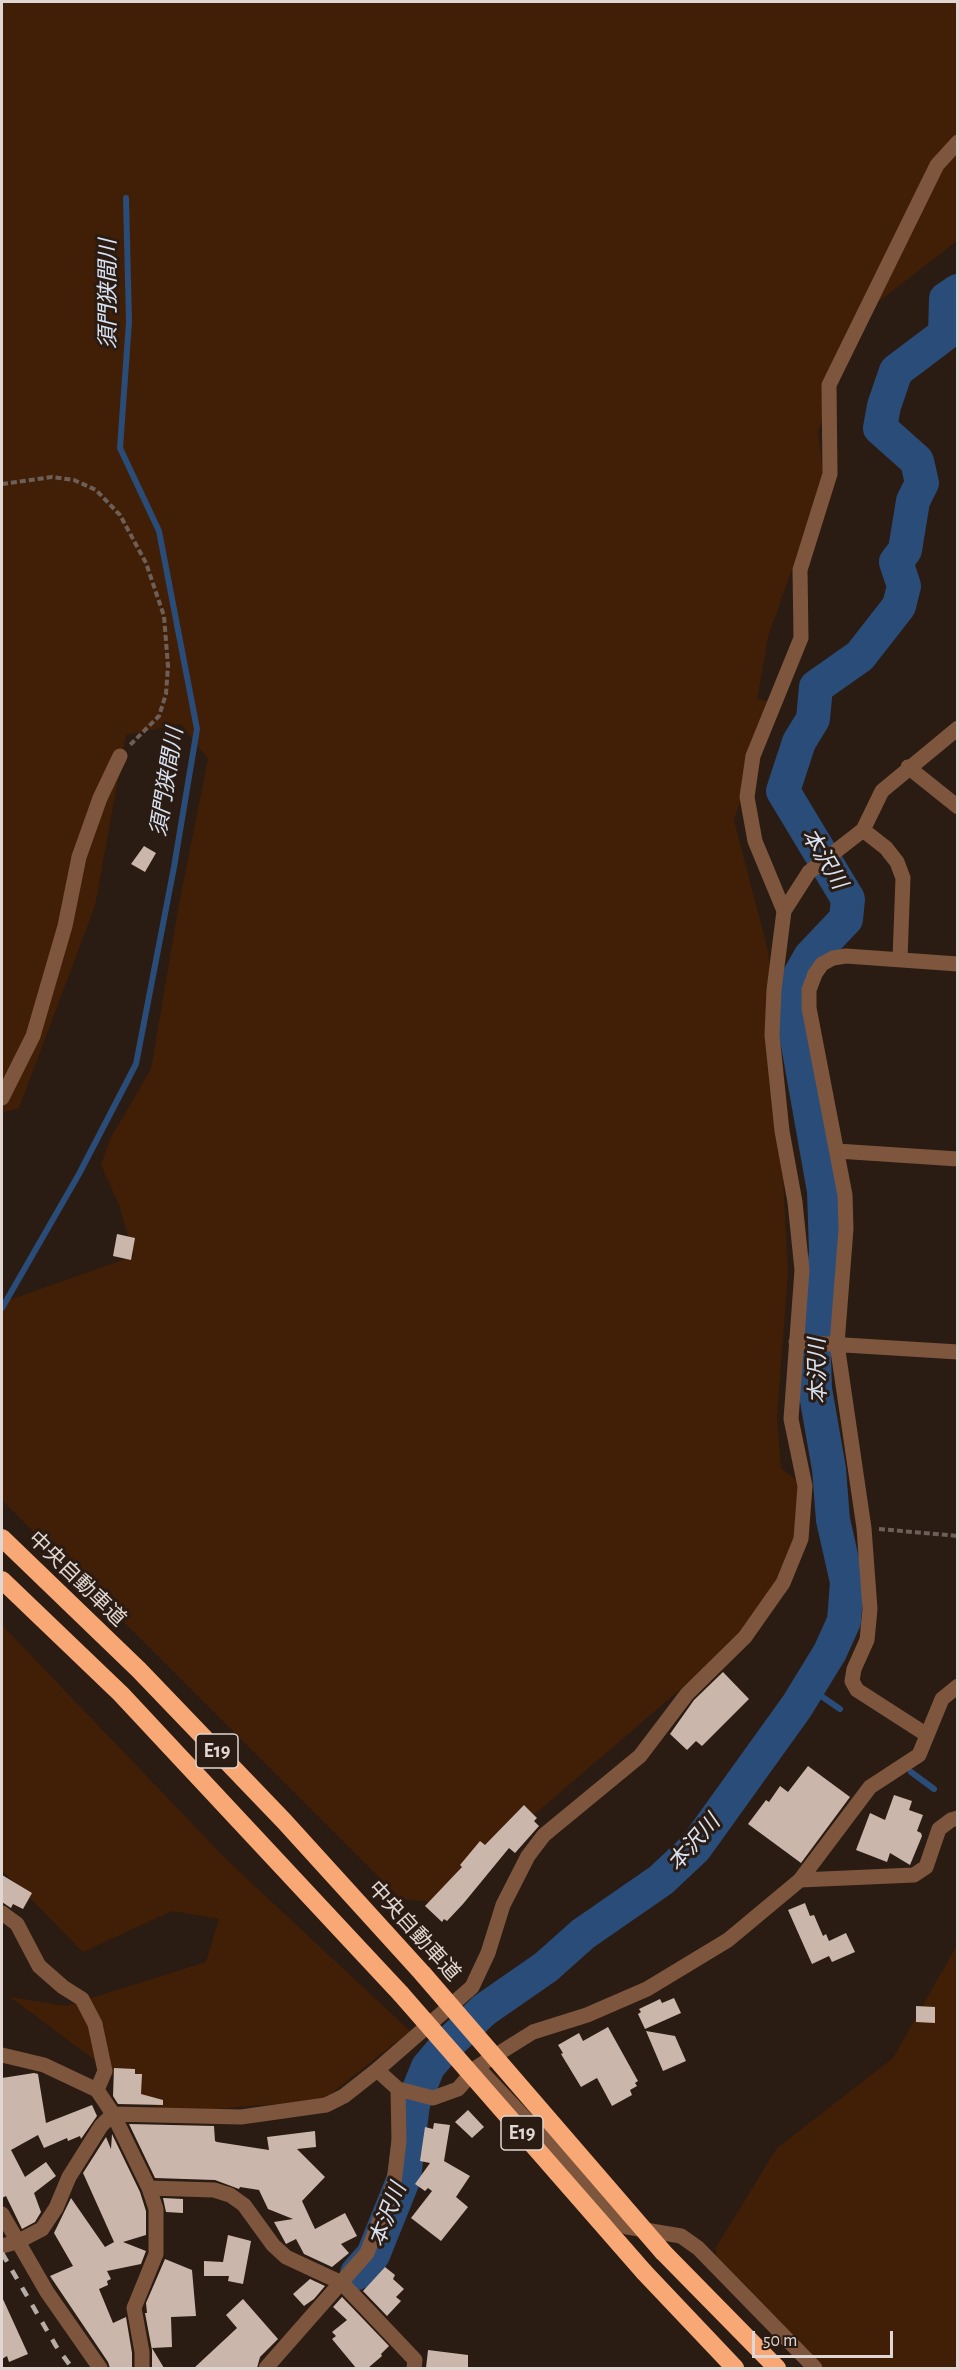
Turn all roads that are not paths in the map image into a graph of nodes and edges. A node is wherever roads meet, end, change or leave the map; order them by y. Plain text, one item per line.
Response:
1 (957, 142) edge
2 (957, 728) edge
3 (120, 756) road end
4 (908, 767) junction
5 (957, 807) edge
6 (863, 830) junction
7 (784, 911) junction
8 (900, 959) junction
9 (957, 964) edge
10 (2, 1098) edge
11 (837, 1150) junction
12 (957, 1160) edge
13 (796, 1342) junction
14 (837, 1344) junction
15 (957, 1352) edge
16 (2, 1538) edge
17 (2, 1580) edge
18 (957, 1686) edge
19 (927, 1735) junction
20 (957, 1818) edge
21 (800, 1880) junction
22 (2, 1913) edge
23 (2, 2055) edge
24 (477, 2067) junction
25 (377, 2070) junction
26 (97, 2090) junction
27 (411, 2093) junction
28 (113, 2114) junction
29 (149, 2188) junction
30 (2, 2214) edge
31 (17, 2242) junction
32 (2, 2246) edge
33 (344, 2286) junction
34 (100, 2368) edge
35 (142, 2368) edge
36 (266, 2368) edge
37 (414, 2368) edge
38 (735, 2368) edge
39 (777, 2368) edge
40 (815, 2368) edge

1 - 7 street
2 - 4 street
3 - 10 street
4 - 5 street
4 - 6 street
6 - 7 street
6 - 8 street
7 - 13 street
8 - 9 street
8 - 11 street
11 - 12 street
11 - 14 street
13 - 14 street
13 - 25 street
14 - 15 street
14 - 19 street
16 - 39 highway, 中央自動車道 / E19, bridge
17 - 38 highway, E19, bridge
18 - 19 street
19 - 21 street
20 - 21 street
21 - 24 street
22 - 26 street
23 - 26 street
24 - 27 street
24 - 40 street
25 - 27 street
25 - 28 street
26 - 28 street
27 - 33 street
28 - 29 street
28 - 31 street
29 - 33 street
29 - 35 street
30 - 31 street
31 - 32 street
31 - 34 street
33 - 36 street
33 - 37 street

